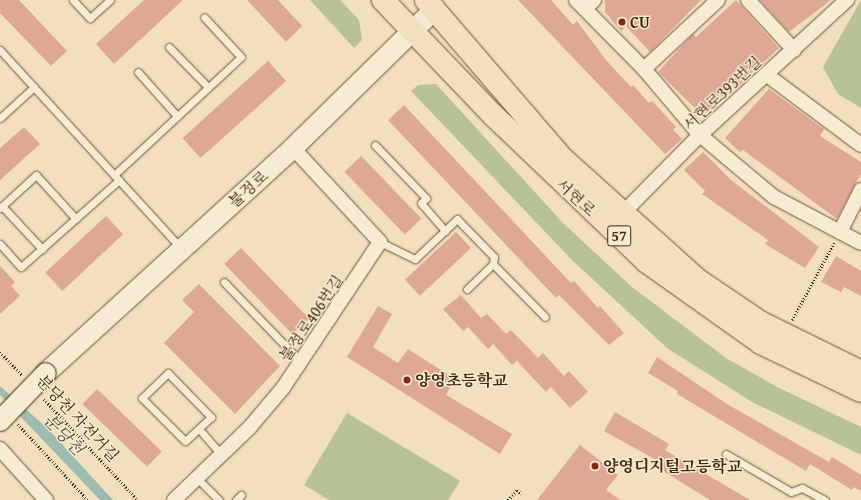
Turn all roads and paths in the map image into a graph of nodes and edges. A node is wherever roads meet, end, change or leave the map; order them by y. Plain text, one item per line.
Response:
1 (73, 0) edge
2 (110, 0) edge
3 (383, 0) edge
4 (718, 0) edge
5 (748, 0) edge
6 (847, 0) edge
7 (435, 3) edge
8 (585, 3) edge
9 (204, 17) dead end
10 (413, 32) junction
11 (169, 47) dead end
12 (0, 50) edge
13 (794, 50) junction
14 (644, 69) junction
15 (138, 72) dead end
16 (767, 75) junction
17 (34, 87) junction
18 (208, 87) junction
19 (1, 116) edge
20 (177, 116) junction
21 (700, 135) junction
22 (861, 144) edge
23 (376, 145) dead end
24 (293, 148) junction
25 (116, 177) junction
26 (861, 190) edge
27 (1, 207) edge
28 (623, 213) junction
29 (76, 219) junction
30 (445, 231) junction
31 (840, 232) junction
32 (380, 242) junction
33 (861, 243) edge
34 (0, 244) edge
35 (42, 249) junction
36 (182, 249) junction
37 (493, 264) junction
38 (224, 282) dead end
39 (467, 289) dead end
40 (545, 317) dead end
41 (784, 335) junction
42 (0, 352) edge
43 (302, 363) junction
44 (861, 372) edge
45 (26, 379) dead end
46 (861, 391) edge
47 (42, 396) dead end
48 (8, 421) edge
49 (199, 429) junction
50 (0, 449) edge
51 (726, 454) dead end
52 (222, 455) junction
53 (197, 478) junction
54 (522, 494) dead end
55 (46, 500) edge
56 (88, 500) edge
57 (138, 500) edge
58 (174, 500) edge
59 (219, 500) edge
60 (508, 500) edge
61 (825, 500) edge

1 - 2 lane
3 - 10 main road, 서현로 / 57
4 - 14 street
5 - 13 street
6 - 13 street, 서현로393번길
7 - 10 main road, 불정로
7 - 28 main road, 서현로 / 57
8 - 14 street
9 - 18 lane
10 - 24 main road, 불정로
10 - 46 main road, 서현로 / 57
11 - 18 lane
12 - 17 lane
13 - 16 street, 서현로393번길
14 - 21 street
15 - 20 lane
16 - 21 street, 서현로393번길
16 - 22 street
17 - 19 lane
17 - 25 lane
18 - 20 lane
20 - 25 lane
21 - 28 street, 서현로393번길
21 - 31 street
23 - 30 lane
24 - 32 street
24 - 36 main road, 불정로
25 - 29 lane
25 - 36 lane
26 - 31 street
27 - 29 lane
27 - 35 lane
28 - 41 main road, 서현로 / 57
29 - 35 lane
30 - 32 lane
30 - 37 lane
31 - 33 street
31 - 41 path
32 - 43 street, 불정로406번길
34 - 35 lane
36 - 48 main road, 불정로, bridge
37 - 39 lane
37 - 40 lane
38 - 43 lane
41 - 44 main road, 서현로 / 57
42 - 45 path, 분당천 자전거길
43 - 52 street, 불정로406번길
47 - 57 path, 분당천 자전거길
48 - 56 path
49 - 49 lane
49 - 52 lane
50 - 55 street
51 - 61 lane
52 - 53 street, 불정로406번길
53 - 58 street, 불정로406번길
53 - 59 lane
54 - 60 path

